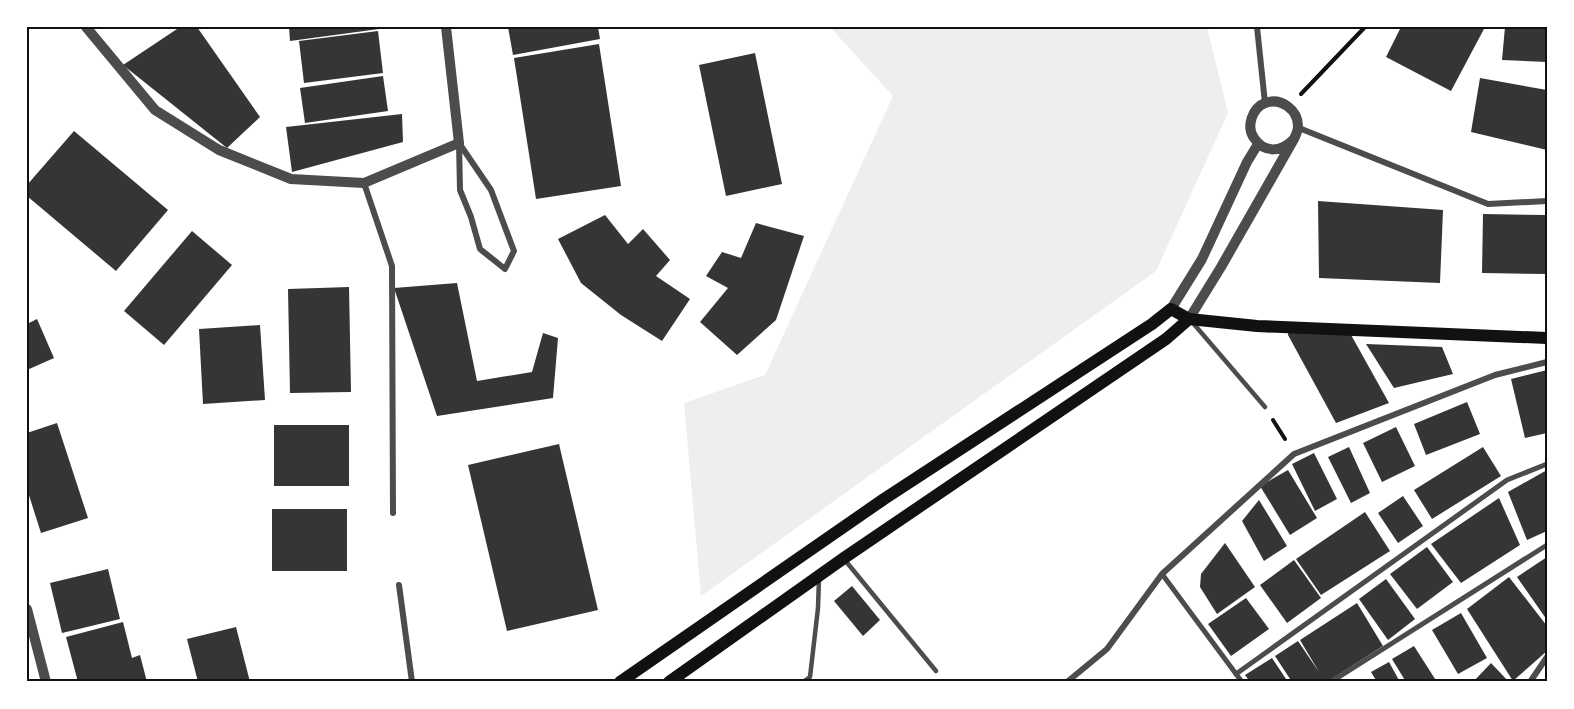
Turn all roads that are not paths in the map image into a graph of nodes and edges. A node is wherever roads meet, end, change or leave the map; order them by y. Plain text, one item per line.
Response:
1 (86, 27) edge
2 (446, 27) edge
3 (1257, 27) edge
4 (1265, 103) junction
5 (1299, 128) junction
6 (1294, 140) junction
7 (459, 143) junction
8 (1258, 144) junction
9 (364, 183) junction
10 (1547, 201) edge
11 (1171, 309) junction
12 (1189, 318) junction
13 (1547, 338) edge
14 (1547, 362) edge
15 (1265, 407) road end
16 (1547, 464) edge
17 (393, 513) dead end
18 (1547, 545) edge
19 (844, 558) junction
20 (1162, 574) junction
21 (819, 576) junction
22 (399, 585) dead end
23 (27, 609) edge
24 (1547, 657) edge
25 (936, 671) dead end
26 (1236, 674) junction
27 (46, 682) edge
28 (412, 682) edge
29 (620, 682) edge
30 (669, 682) edge
31 (803, 682) edge
32 (1067, 682) edge
33 (1242, 682) edge
34 (1331, 682) edge
35 (1530, 682) edge

1 - 9 street
2 - 7 street
3 - 4 street
4 - 5 street
4 - 8 street
5 - 6 street
5 - 10 street
6 - 8 street
6 - 12 street
7 - 7 street
7 - 9 street
8 - 11 street
9 - 17 street
11 - 12 main road
11 - 29 main road
12 - 13 main road
12 - 15 lane
12 - 19 main road
14 - 20 street
16 - 26 street
18 - 34 street
19 - 21 main road
19 - 25 lane
20 - 26 street
20 - 32 street
21 - 30 main road
21 - 31 lane
22 - 28 street
23 - 27 street
24 - 35 street
26 - 33 street

